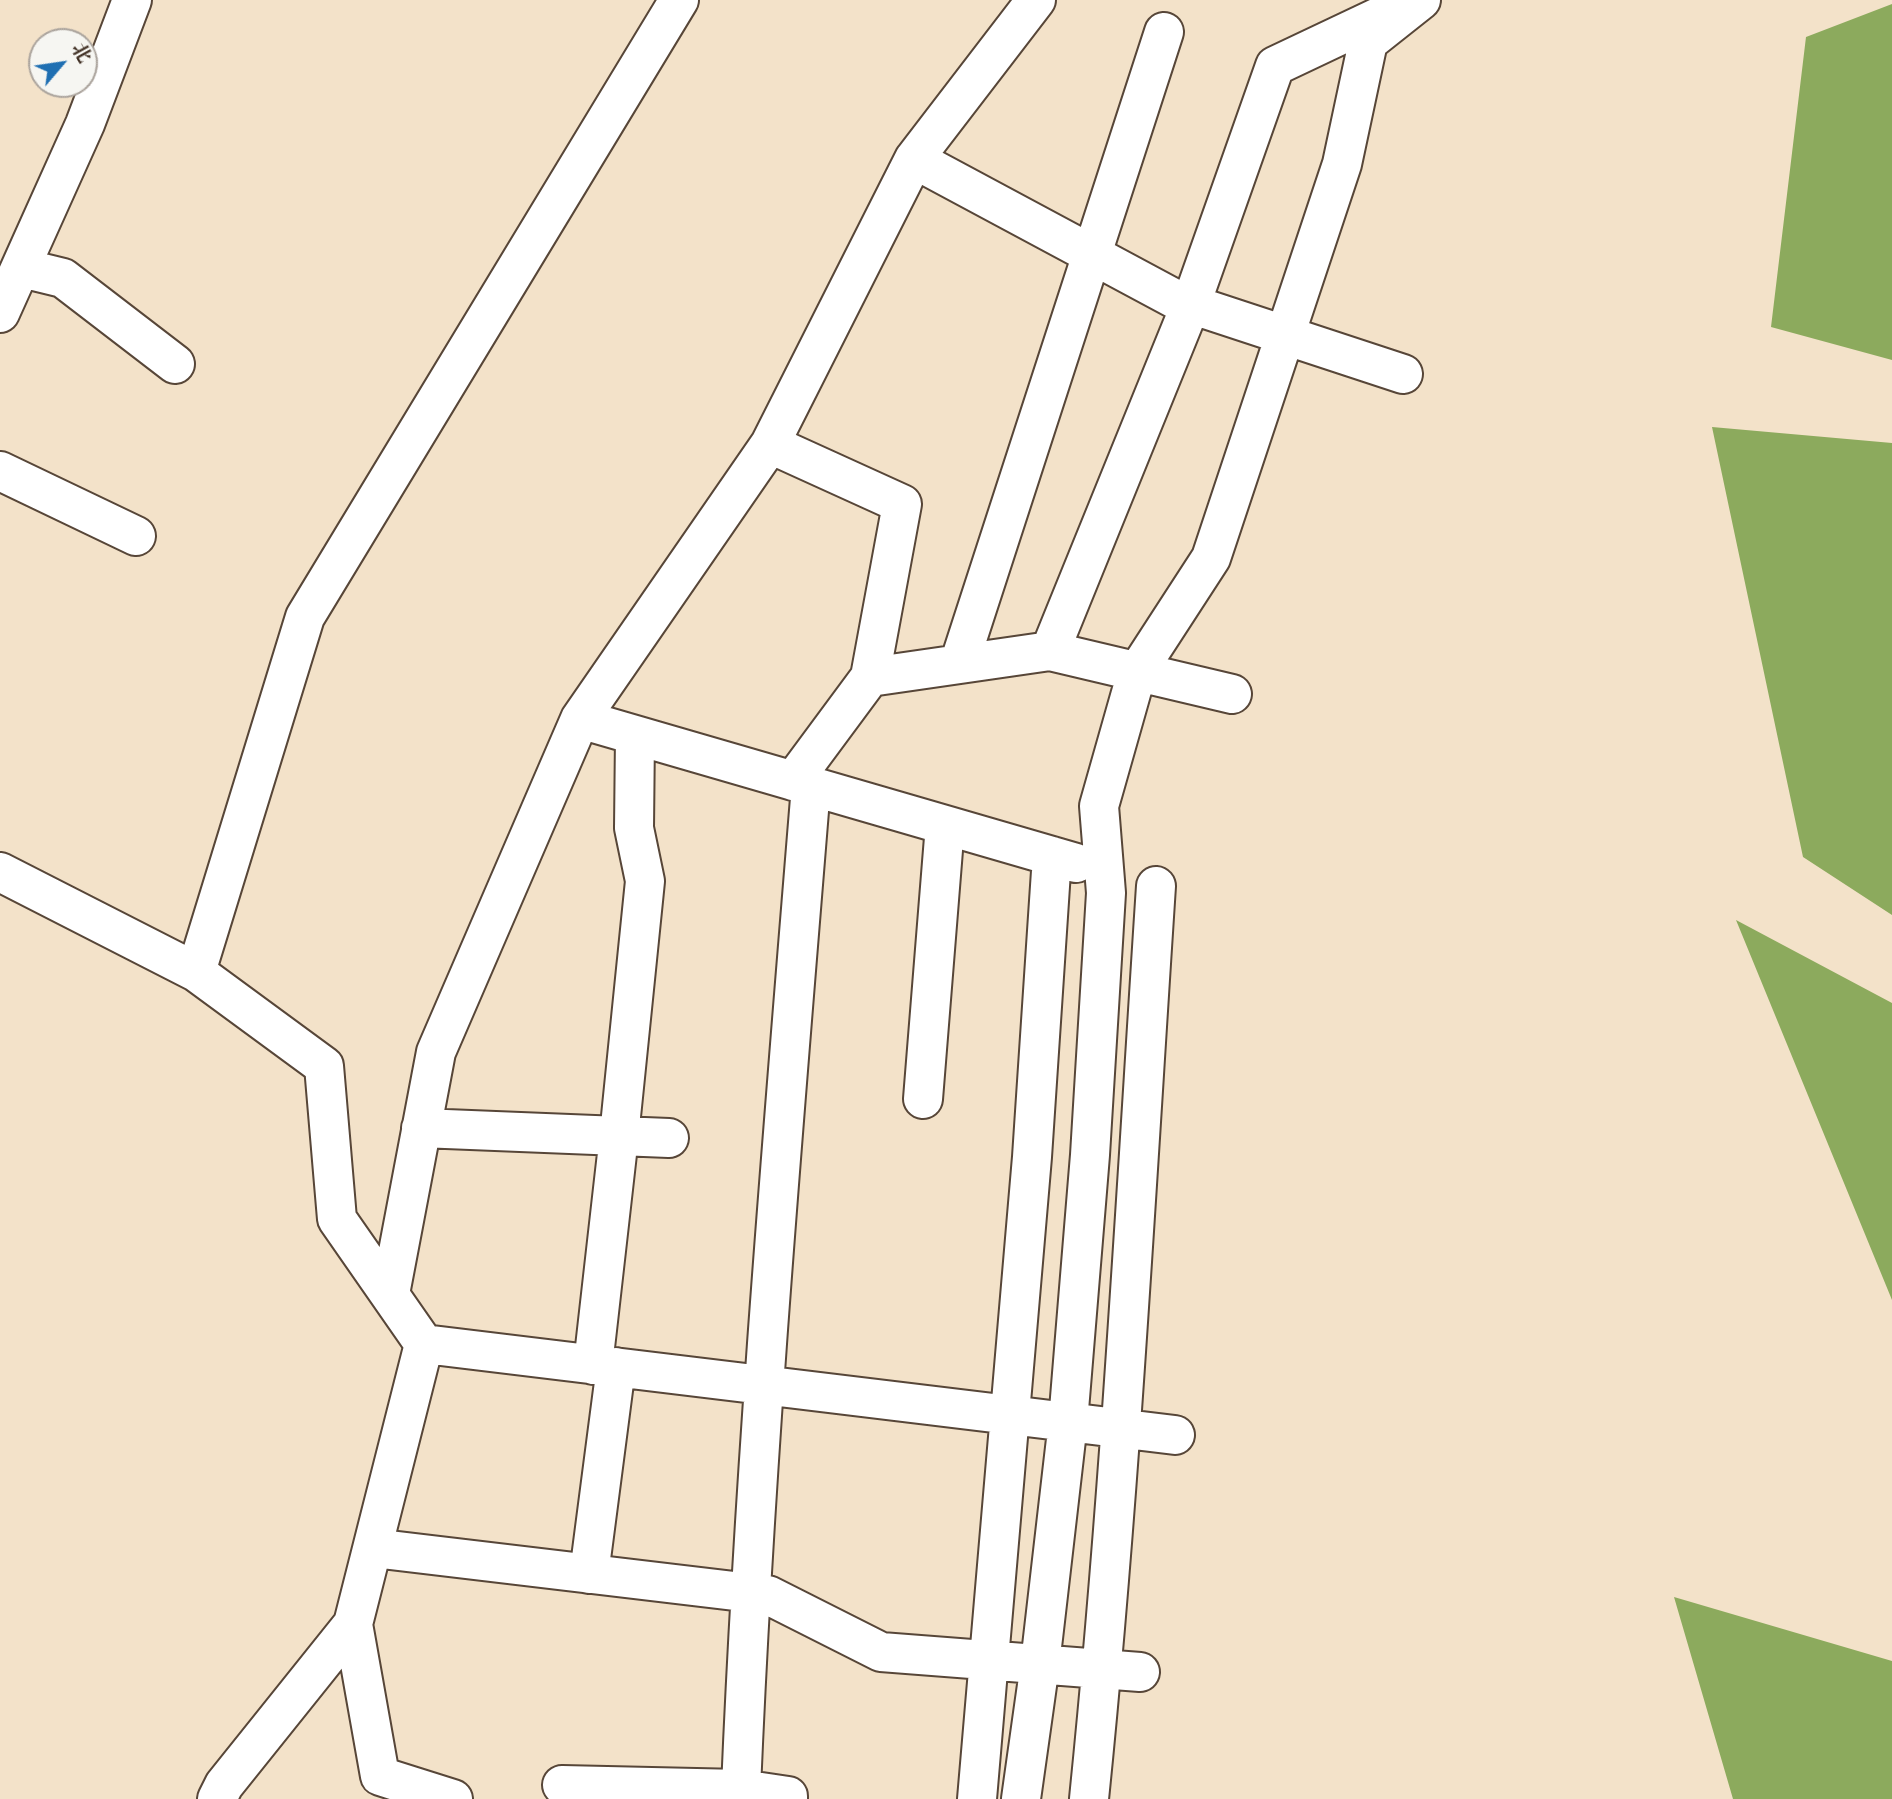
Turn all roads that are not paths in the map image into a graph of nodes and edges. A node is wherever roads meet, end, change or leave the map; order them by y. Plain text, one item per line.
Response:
1 (132, 0) edge
2 (679, 0) edge
3 (1036, 0) edge
4 (1414, 0) edge
5 (1421, 0) edge
6 (1164, 33) dead end
7 (914, 159) junction
8 (1091, 254) junction
9 (22, 268) junction
10 (1191, 304) junction
11 (0, 313) edge
12 (175, 364) dead end
13 (1403, 374) dead end
14 (770, 444) junction
15 (0, 471) edge
16 (136, 536) dead end
17 (1049, 651) junction
18 (959, 664) junction
19 (1137, 672) junction
20 (870, 677) junction
21 (1232, 694) dead end
22 (580, 719) junction
23 (635, 735) junction
24 (802, 784) junction
25 (945, 825) junction
26 (1052, 856) junction
27 (0, 872) edge
28 (196, 971) junction
29 (923, 1099) dead end
30 (421, 1128) junction
31 (620, 1136) junction
32 (669, 1138) dead end
33 (390, 1294) junction
34 (424, 1344) junction
35 (604, 1366) junction
36 (764, 1386) junction
37 (1011, 1415) junction
38 (1068, 1422) junction
39 (1121, 1429) junction
40 (1175, 1435) dead end
41 (373, 1548) junction
42 (589, 1574) junction
43 (750, 1593) junction
44 (354, 1624) junction
45 (989, 1661) junction
46 (1040, 1664) junction
47 (1102, 1669) junction
48 (1140, 1672) dead end
49 (562, 1785) dead end
50 (379, 1788) edge
51 (741, 1789) junction
52 (680, 1794) edge
53 (217, 1799) edge
54 (453, 1799) edge
55 (788, 1799) edge
56 (977, 1799) edge
57 (1021, 1799) edge
58 (1089, 1799) edge

1 - 9 street
2 - 28 street
3 - 7 street
4 - 10 street
5 - 19 street
6 - 8 street
7 - 8 street
7 - 14 street
8 - 10 street
8 - 18 street
9 - 11 street
9 - 12 street
10 - 13 street
10 - 17 street
14 - 20 street
14 - 22 street
15 - 16 street
17 - 18 street
17 - 19 street
18 - 20 street
19 - 21 street
19 - 38 street
20 - 24 street
22 - 23 street
22 - 30 street
23 - 24 street
23 - 31 street
24 - 25 street
24 - 36 street
25 - 26 street
25 - 29 street
26 - 37 street
26 - 39 street
27 - 28 street
28 - 33 street
30 - 31 street
30 - 33 street
31 - 32 street
31 - 35 street
33 - 34 street
34 - 35 street
34 - 41 street
35 - 36 street
35 - 42 street
36 - 37 street
36 - 43 street
37 - 38 street
37 - 45 street
38 - 39 street
38 - 46 street
39 - 40 street
39 - 47 street
41 - 42 street
41 - 44 street
42 - 43 street
43 - 45 street
43 - 51 street
44 - 50 street
44 - 53 street
45 - 46 street
45 - 56 street
46 - 47 street
46 - 57 street
47 - 48 street
47 - 58 street
49 - 52 street
50 - 54 street
51 - 52 street
51 - 55 street

